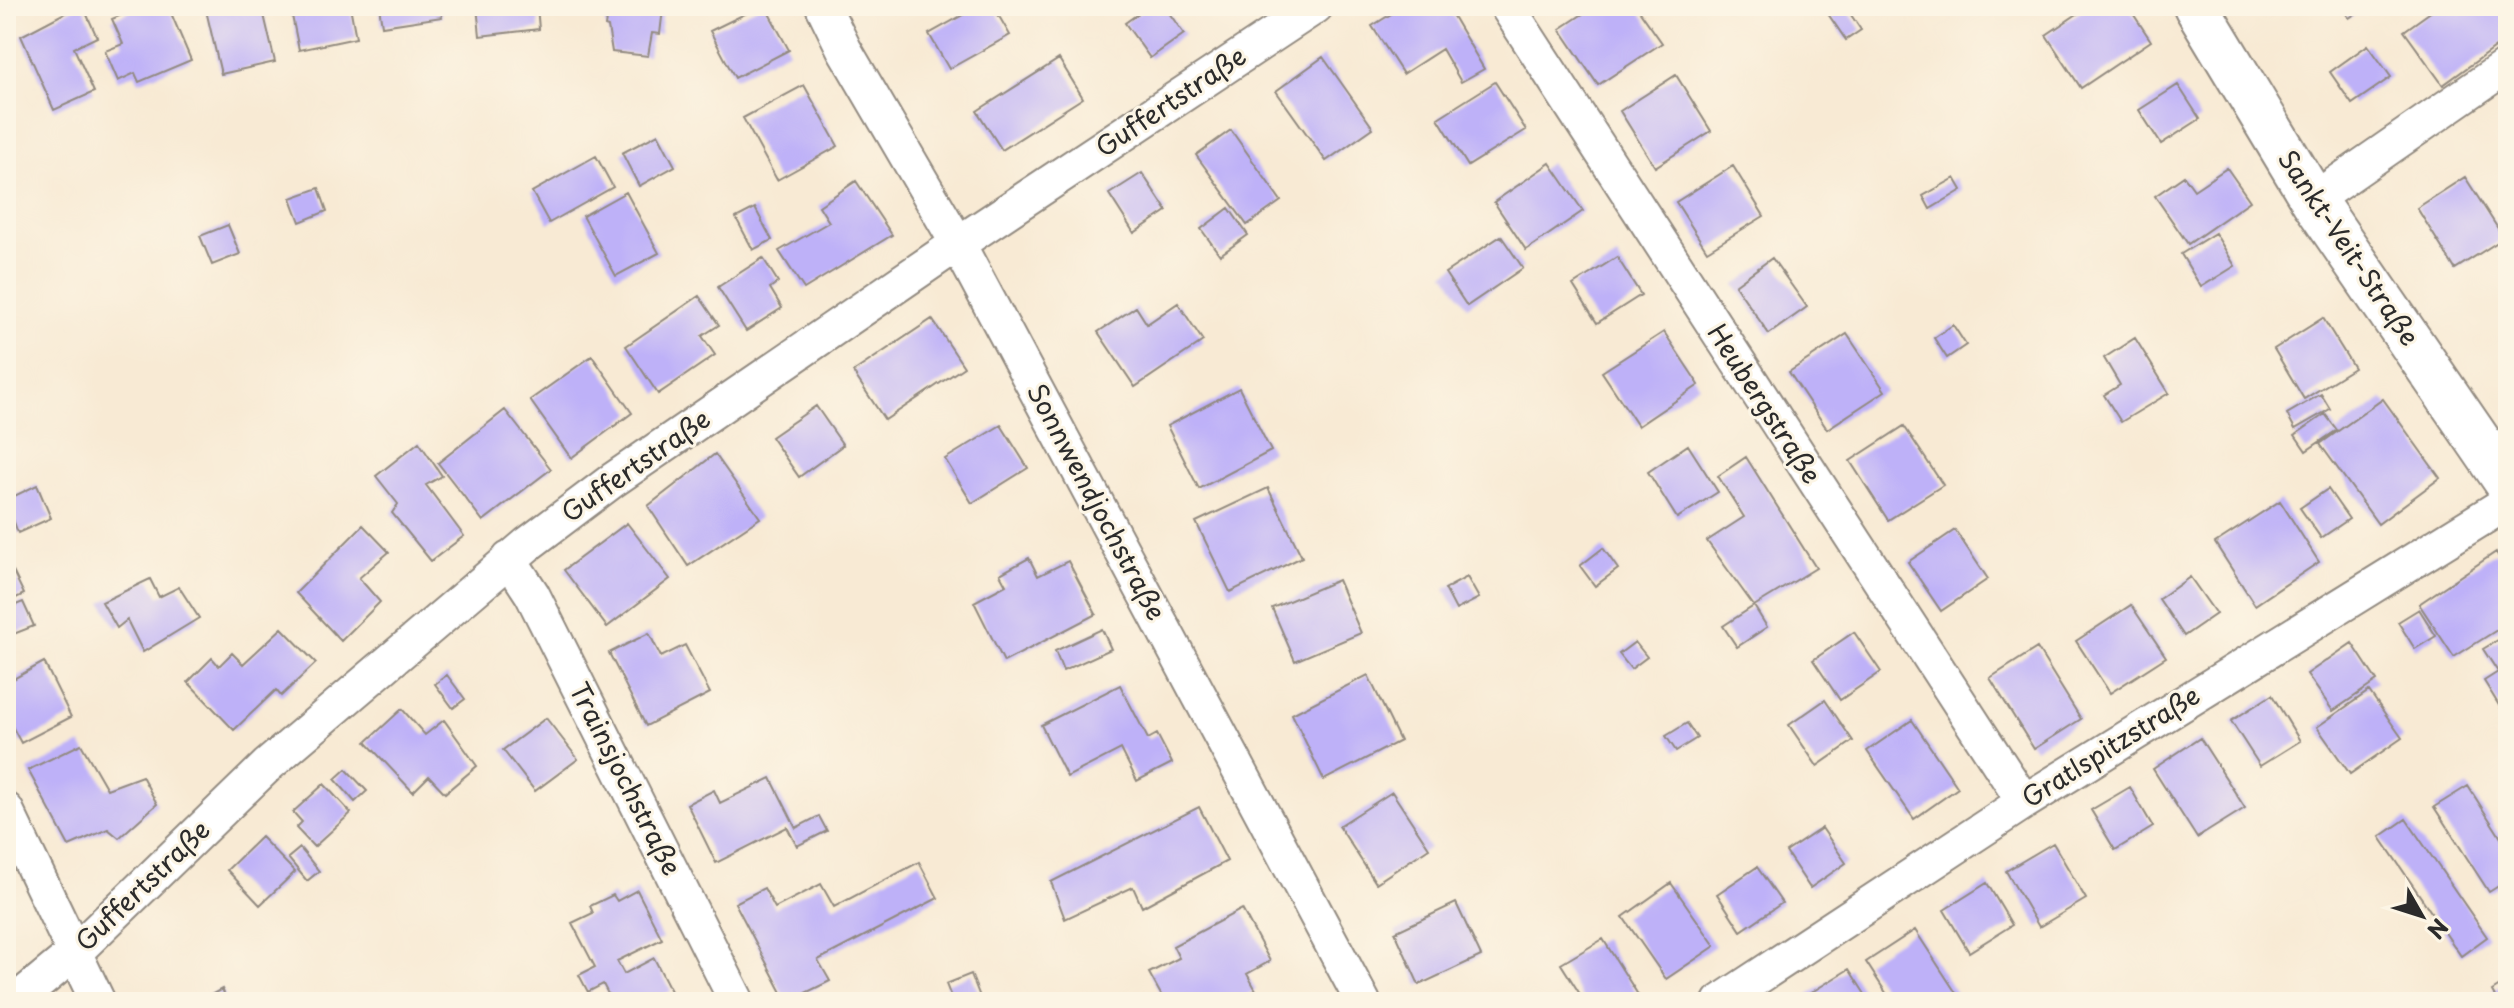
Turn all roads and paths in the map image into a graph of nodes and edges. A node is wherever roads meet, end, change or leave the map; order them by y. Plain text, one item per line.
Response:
1 (823, 6) edge
2 (1316, 6) edge
3 (1507, 6) edge
4 (2196, 6) edge
5 (2508, 65) edge
6 (2313, 200) junction
7 (958, 244) junction
8 (2508, 484) edge
9 (2508, 502) edge
10 (509, 559) junction
11 (2024, 802) junction
12 (6, 810) edge
13 (73, 954) junction
14 (15, 1002) edge
15 (98, 1002) edge
16 (737, 1002) edge
17 (1363, 1002) edge
18 (1720, 1002) edge

1 - 7 street, Sonnwendjochstraße
2 - 7 street, Guffertstraße
3 - 11 street, Heubergstraße
4 - 6 street, Sankt-Veit-Straße
5 - 6 street
6 - 8 street, Sankt-Veit-Straße
7 - 10 street, Guffertstraße
7 - 17 street, Sonnwendjochstraße
9 - 11 street, Gratlspitzstraße
10 - 13 street, Guffertstraße
10 - 16 street, Trainsjochstraße
11 - 18 street, Gratlspitzstraße
12 - 13 street
13 - 14 street, Guffertstraße
13 - 15 street

